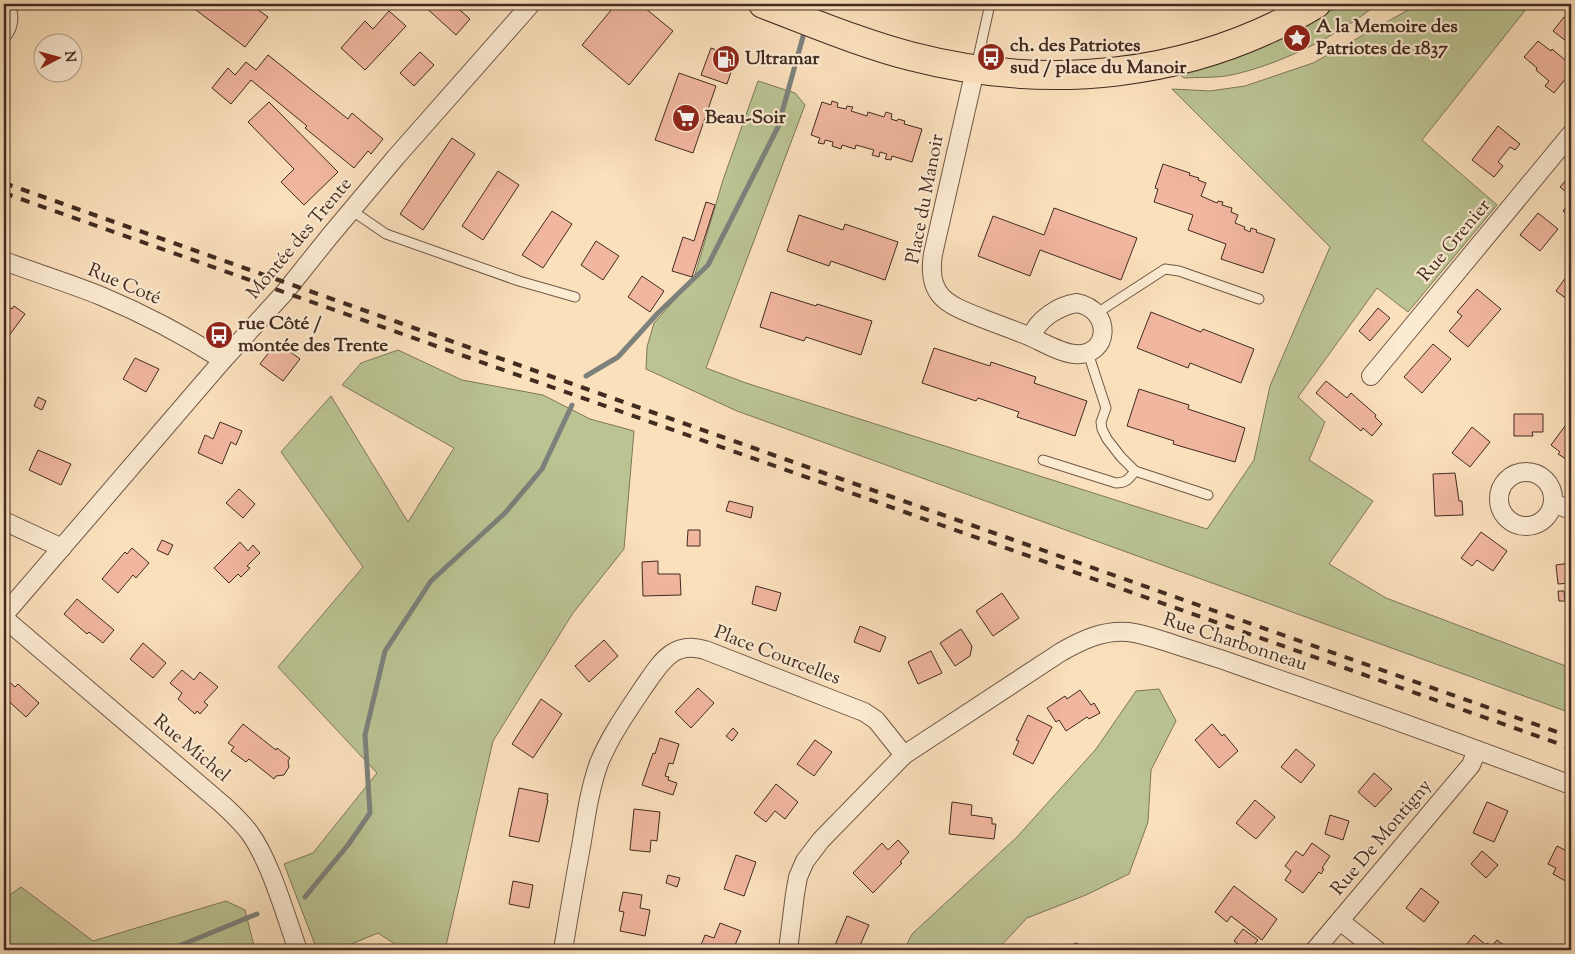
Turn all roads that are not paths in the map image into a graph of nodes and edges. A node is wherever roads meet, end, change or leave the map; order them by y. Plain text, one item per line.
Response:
1 (5, 4) edge
2 (531, 4) edge
3 (763, 4) edge
4 (990, 4) edge
5 (1316, 4) edge
6 (4, 32) edge
7 (976, 70) junction
8 (1571, 134) edge
9 (352, 210) junction
10 (4, 262) edge
11 (575, 297) dead end
12 (1259, 299) dead end
13 (1097, 313) junction
14 (1031, 337) junction
15 (1088, 353) junction
16 (222, 360) junction
17 (1371, 376) dead end
18 (1042, 460) dead end
19 (1135, 471) junction
20 (1208, 495) dead end
21 (1553, 503) dead end
22 (1571, 510) edge
23 (4, 521) edge
24 (62, 548) junction
25 (4, 616) edge
26 (1477, 750) junction
27 (904, 755) junction
28 (1571, 785) edge
29 (1340, 921) junction
30 (298, 950) edge
31 (563, 950) edge
32 (788, 950) edge
33 (1315, 950) edge
34 (1377, 950) edge

1 - 6 street
2 - 9 street, Montée des Trente
3 - 7 main road
4 - 7 lane
5 - 7 main road
7 - 14 street, Place du Manoir
8 - 17 street, Rue Grenier
9 - 11 lane
9 - 16 street, Montée des Trente
10 - 16 street, Rue Coté
12 - 13 lane
13 - 14 street
13 - 15 street
14 - 15 street, Place du Manoir
15 - 19 lane
16 - 24 street, Montée des Trente
18 - 19 lane
19 - 20 lane
21 - 22 street
23 - 24 street
24 - 25 street, Montée des Trente
25 - 30 street, Rue Michel
26 - 27 street, Rue Charbonneau
26 - 28 street, Rue Charbonneau
26 - 29 street, Rue De Montigny
27 - 31 street, Place Courcelles
27 - 32 street
29 - 33 street, Rue De Montigny
29 - 34 street

